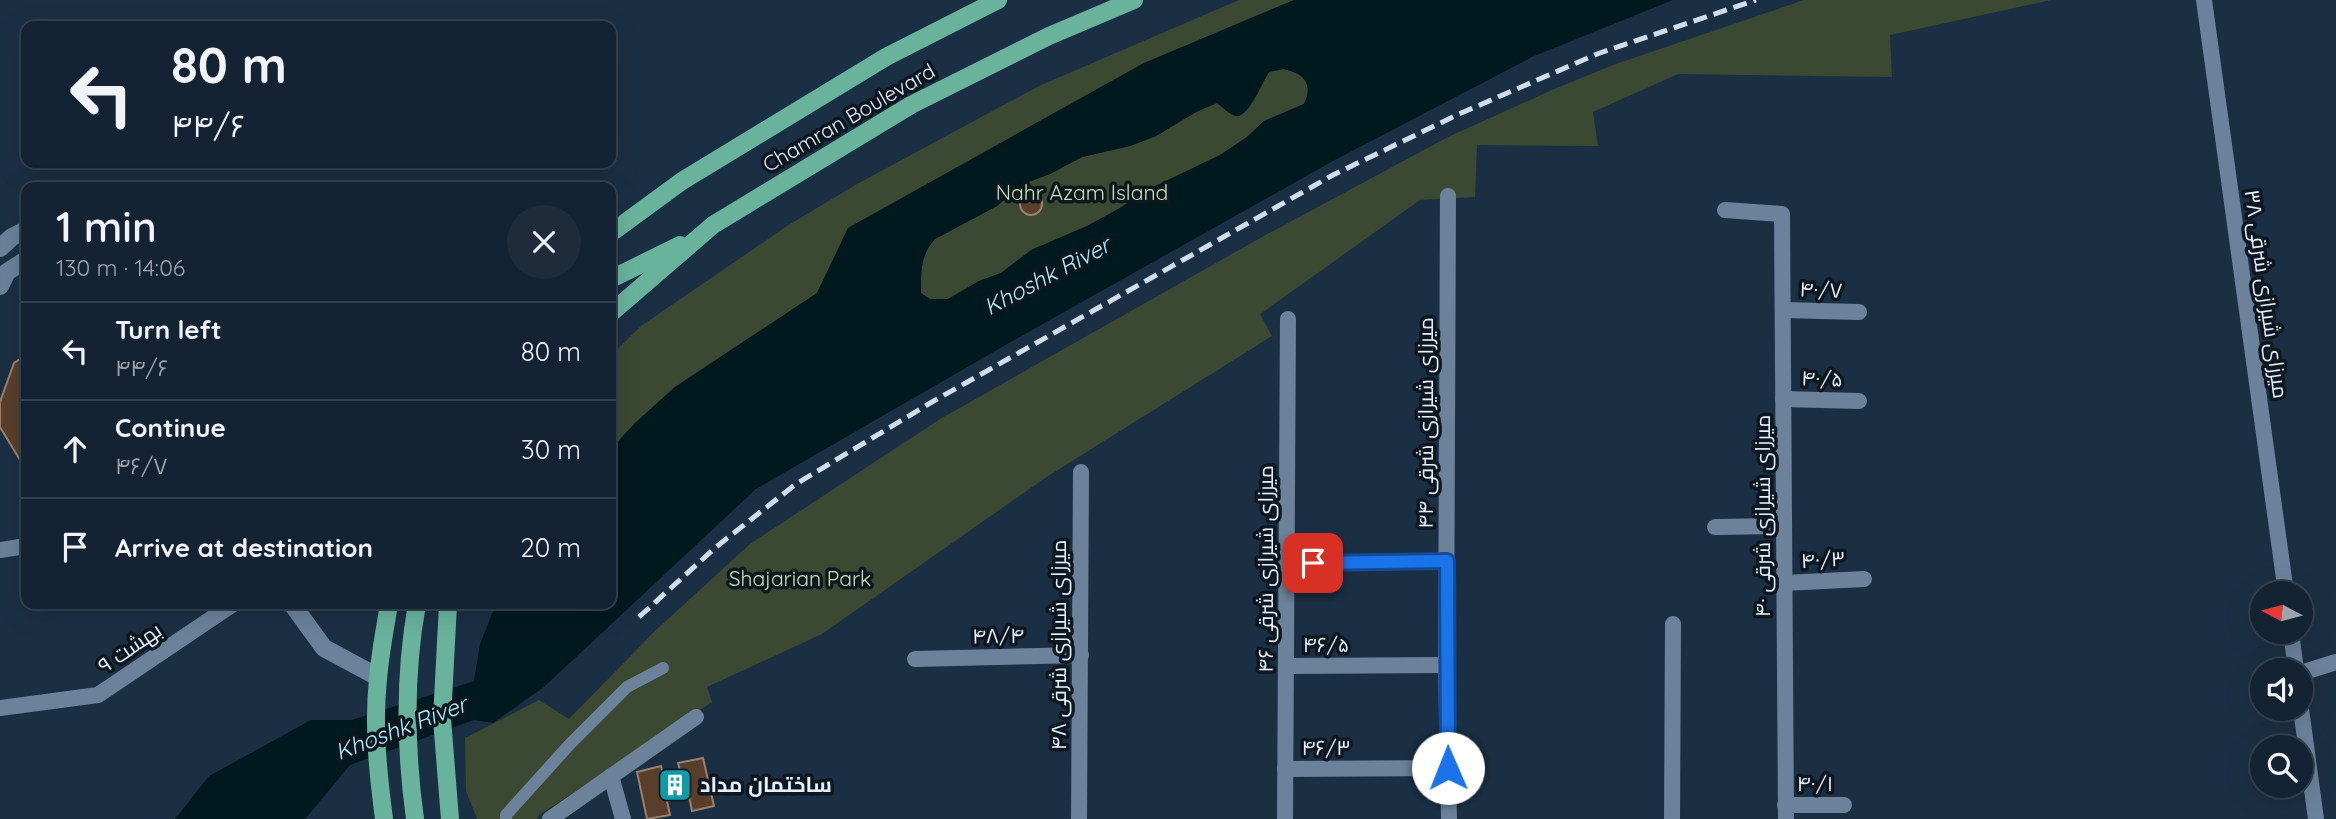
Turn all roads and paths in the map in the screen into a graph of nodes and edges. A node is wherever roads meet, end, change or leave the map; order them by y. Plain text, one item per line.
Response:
1 (999, 0) edge
2 (1134, 0) edge
3 (2204, 0) edge
4 (1448, 196) dead end
5 (1725, 210) dead end
6 (616, 229) edge
7 (21, 232) edge
8 (702, 235) junction
9 (0, 248) edge
10 (21, 263) edge
11 (616, 277) edge
12 (0, 286) edge
13 (616, 309) edge
14 (1783, 310) junction
15 (1859, 312) dead end
16 (1288, 319) dead end
17 (1783, 399) junction
18 (1859, 401) dead end
19 (1082, 472) dead end
20 (1784, 526) junction
21 (1715, 527) dead end
22 (21, 547) edge
23 (0, 550) edge
24 (1447, 561) junction
25 (1286, 564) junction
26 (1864, 579) dead end
27 (2284, 581) edge
28 (1784, 583) junction
29 (226, 609) edge
30 (296, 609) edge
31 (388, 609) edge
32 (416, 609) edge
33 (448, 609) edge
34 (1673, 624) dead end
35 (1080, 655) junction
36 (915, 659) dead end
37 (2336, 662) edge
38 (1286, 666) junction
39 (1446, 666) junction
40 (663, 668) dead end
41 (2313, 669) edge
42 (378, 677) junction
43 (0, 708) edge
44 (696, 717) dead end
45 (2303, 721) edge
46 (1448, 768) junction
47 (1285, 769) junction
48 (611, 776) junction
49 (1844, 805) dead end
50 (1786, 812) edge
51 (504, 818) edge
52 (384, 819) edge
53 (415, 819) edge
54 (450, 819) edge
55 (550, 819) edge
56 (623, 819) edge
57 (1079, 819) edge
58 (1285, 819) edge
59 (1449, 819) edge
60 (1672, 819) edge
61 (2316, 819) edge

1 - 6 main road, Chamran Boulevard
2 - 8 main road, Chamran Boulevard
3 - 27 street, ۳۸ میرزای شیرازی شرقی
4 - 24 street, ۴۴ میرزای شیرازی شرقی
5 - 14 street, ۴۰ میرزای شیرازی شرقی
7 - 9 street
8 - 11 main road
8 - 13 main road, Chamran Boulevard
10 - 12 street
14 - 15 street, ۴۰/۷
14 - 17 street, ۴۰ میرزای شیرازی شرقی
16 - 25 street, ۴۶ میرزای شیرازی شرقی
17 - 18 street, ۴۰/۵
17 - 20 street, ۴۰ میرزای شیرازی شرقی
19 - 35 street, ۴۸ میرزای شیرازی شرقی
20 - 21 street
20 - 28 street, ۴۰ میرزای شیرازی شرقی
22 - 23 street
24 - 25 street
24 - 39 street, ۴۴ میرزای شیرازی شرقی
25 - 38 street, ۴۶ میرزای شیرازی شرقی
26 - 28 street, ۴۰/۳
28 - 50 street, ۴۰ میرزای شیرازی شرقی
29 - 43 street, ۹ بهشت
30 - 42 street
31 - 42 main road
32 - 53 main road
33 - 54 main road
34 - 60 street
35 - 36 street, ۴۸/۴
35 - 57 street, ۴۸ میرزای شیرازی شرقی
37 - 41 street
38 - 39 street, ۴۶/۵
38 - 47 street, ۴۶ میرزای شیرازی شرقی
39 - 46 street, ۴۴ میرزای شیرازی شرقی
40 - 51 street
42 - 52 main road
44 - 48 street
45 - 61 street
46 - 47 street, ۴۶/۳
46 - 59 street, ۴۴ میرزای شیرازی شرقی
47 - 58 street, ۴۶ میرزای شیرازی شرقی
48 - 55 street
48 - 56 street
49 - 50 street, ۴۰/۱

